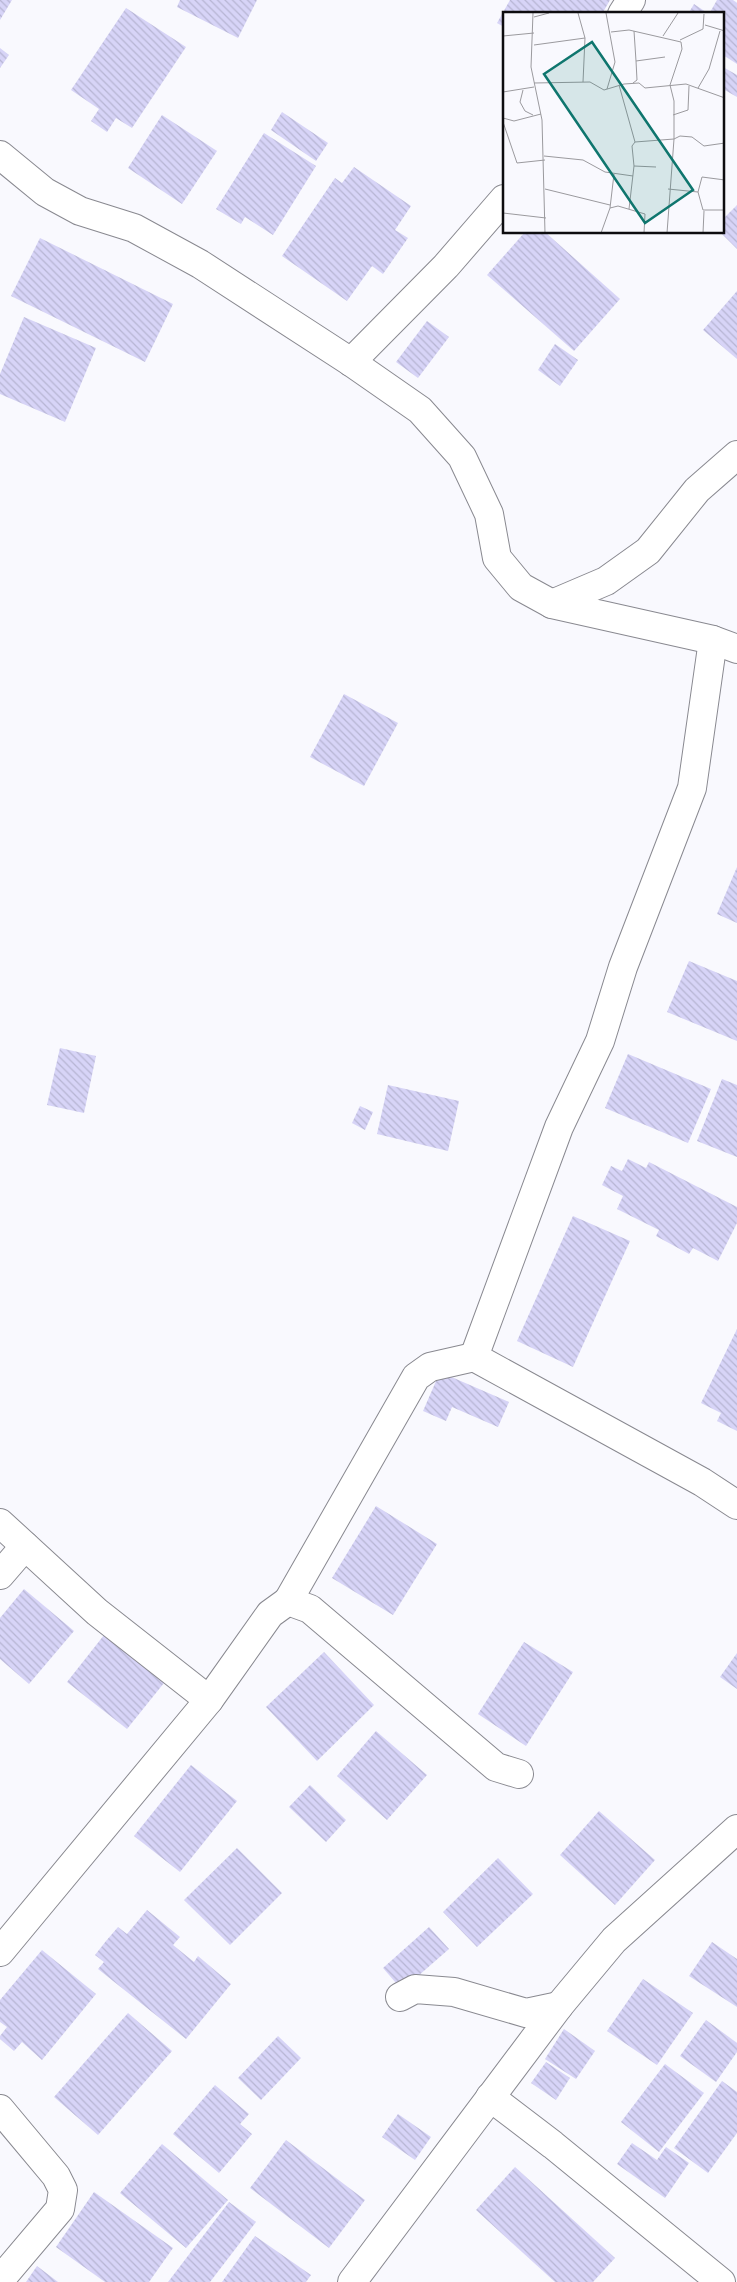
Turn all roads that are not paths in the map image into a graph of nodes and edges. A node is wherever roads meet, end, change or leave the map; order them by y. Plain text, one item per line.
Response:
1 (631, 0) edge
2 (623, 12) edge
3 (0, 155) edge
4 (503, 200) edge
5 (351, 362) junction
6 (737, 455) edge
7 (552, 604) junction
8 (725, 644) edge
9 (474, 1357) junction
10 (737, 1505) edge
11 (0, 1523) edge
12 (24, 1546) junction
13 (0, 1575) edge
14 (288, 1601) junction
15 (210, 1700) junction
16 (519, 1774) dead end
17 (737, 1829) edge
18 (0, 1952) edge
19 (400, 1997) dead end
20 (559, 2006) junction
21 (490, 2097) junction
22 (0, 2109) edge
23 (0, 2280) edge
24 (352, 2282) edge
25 (721, 2282) edge

1 - 2 street
3 - 5 street
4 - 5 street
5 - 7 street
6 - 7 street
7 - 8 street
8 - 9 street
9 - 10 street
9 - 14 street
11 - 12 street
12 - 13 street
12 - 15 street
14 - 15 street
14 - 16 street
15 - 18 street
17 - 20 street
19 - 20 street
20 - 21 street
21 - 24 street
21 - 25 street
22 - 23 street

